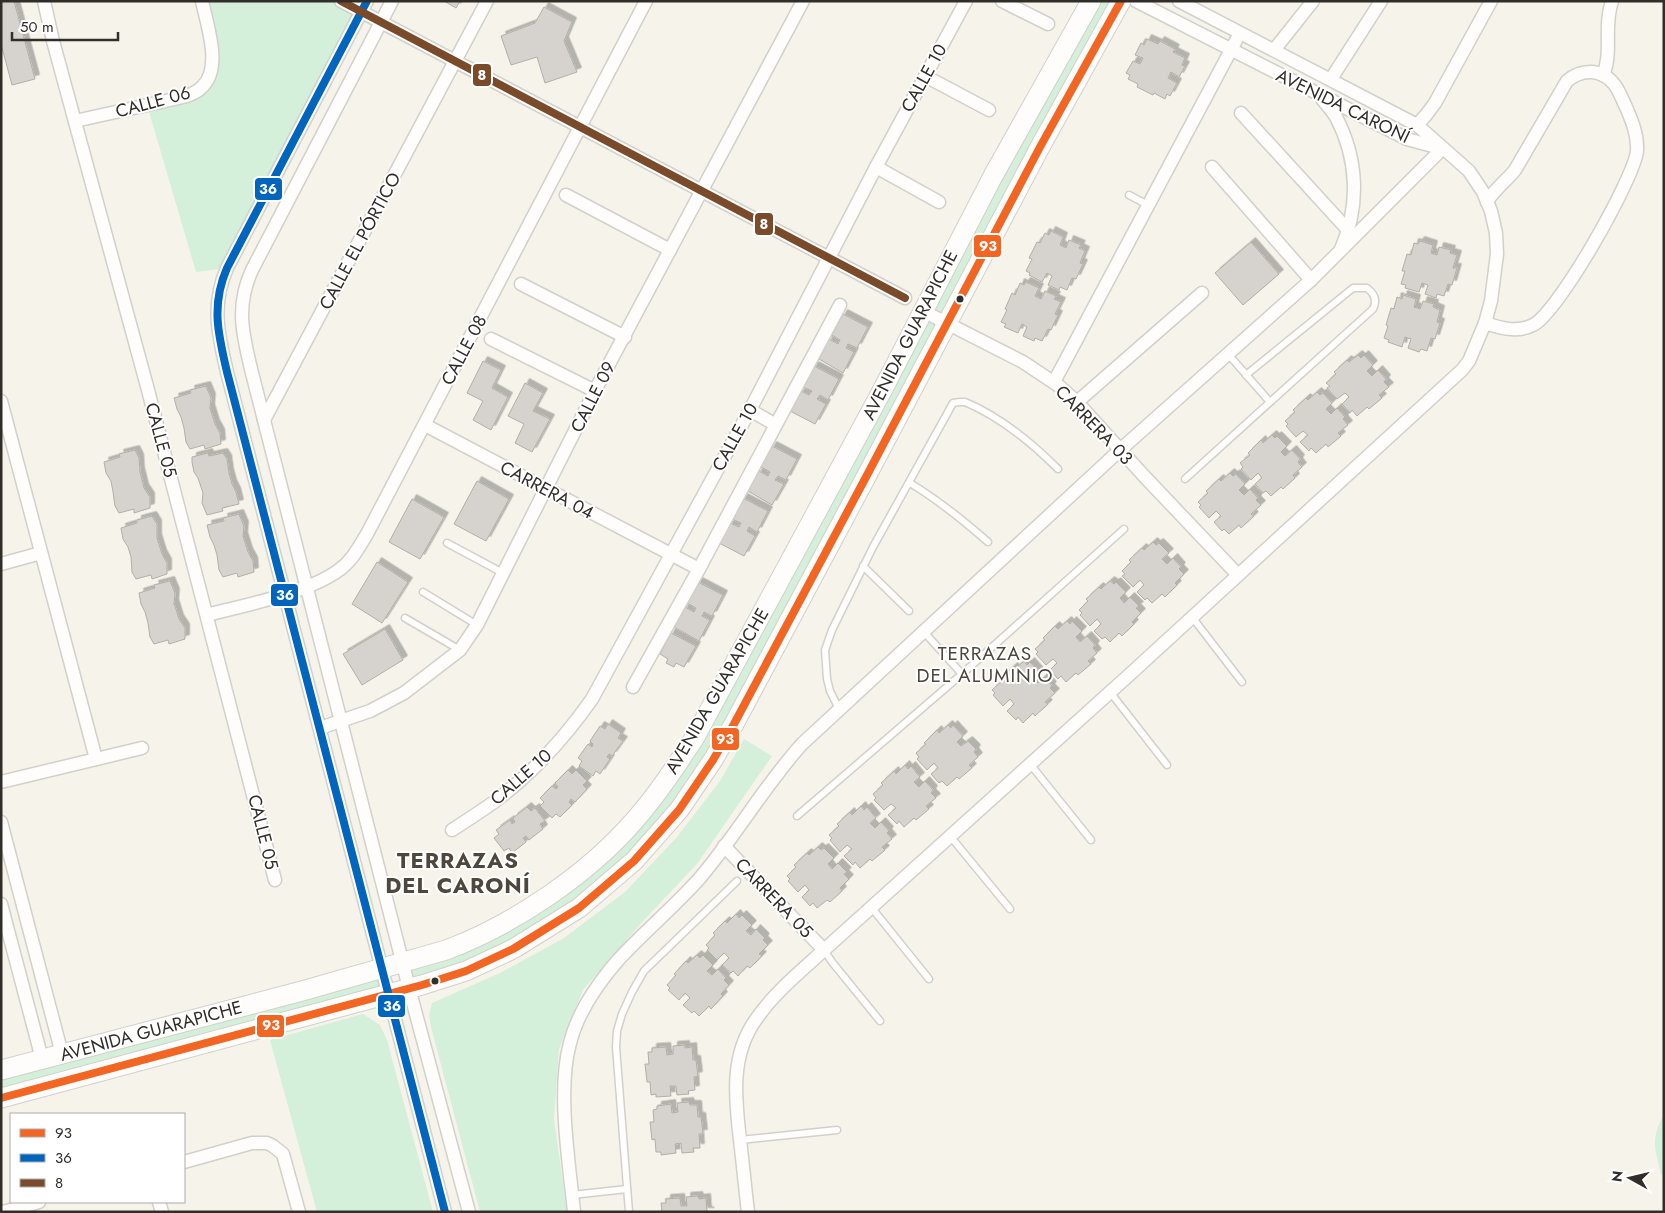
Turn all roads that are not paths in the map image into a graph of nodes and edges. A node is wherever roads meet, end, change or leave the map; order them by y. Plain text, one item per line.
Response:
1 (44, 1) edge
2 (202, 1) edge
3 (341, 1) edge
4 (392, 1) edge
5 (488, 1) edge
6 (646, 1) edge
7 (802, 1) edge
8 (966, 1) edge
9 (1002, 1) edge
10 (1091, 1) edge
11 (1121, 1) edge
12 (1136, 1) edge
13 (1180, 1) edge
14 (1313, 1) edge
15 (1381, 1) edge
16 (1491, 1) edge
17 (1612, 1) edge
18 (365, 7) edge
19 (381, 22) junction
20 (1048, 24) dead end
21 (1240, 33) junction
22 (1230, 50) junction
23 (1274, 50) junction
24 (456, 62) junction
25 (1603, 75) junction
26 (925, 76) junction
27 (1331, 80) junction
28 (1319, 95) junction
29 (989, 110) dead end
30 (1241, 113) dead end
31 (75, 121) junction
32 (1417, 124) junction
33 (580, 128) junction
34 (1442, 149) junction
35 (876, 167) junction
36 (1212, 167) dead end
37 (701, 191) junction
38 (566, 195) dead end
39 (1129, 195) dead end
40 (939, 202) dead end
41 (1487, 202) junction
42 (1148, 205) junction
43 (1348, 230) junction
44 (670, 250) junction
45 (1338, 254) junction
46 (828, 258) junction
47 (1312, 280) junction
48 (521, 284) dead end
49 (1202, 293) dead end
50 (905, 298) dead end
51 (840, 305) dead end
52 (923, 311) junction
53 (947, 323) junction
54 (1485, 323) junction
55 (625, 336) junction
56 (491, 339) dead end
57 (1228, 354) junction
58 (1246, 375) junction
59 (1054, 382) junction
60 (595, 391) junction
61 (1, 400) edge
62 (1077, 402) junction
63 (1270, 402) junction
64 (750, 410) junction
65 (264, 420) junction
66 (776, 424) junction
67 (425, 425) junction
68 (1120, 450) junction
69 (1058, 469) dead end
70 (1185, 478) dead end
71 (910, 482) junction
72 (546, 489) junction
73 (1124, 528) dead end
74 (988, 542) dead end
75 (447, 543) dead end
76 (41, 553) junction
77 (670, 554) junction
78 (1, 564) edge
79 (863, 566) junction
80 (699, 569) junction
81 (504, 574) junction
82 (1238, 575) junction
83 (307, 586) junction
84 (423, 592) dead end
85 (285, 594) junction
86 (909, 611) dead end
87 (207, 615) junction
88 (1192, 617) junction
89 (405, 618) dead end
90 (477, 625) junction
91 (924, 631) junction
92 (460, 650) junction
93 (962, 674) junction
94 (1242, 682) dead end
95 (633, 687) dead end
96 (1110, 692) junction
97 (839, 709) junction
98 (342, 721) junction
99 (320, 728) junction
100 (142, 748) dead end
101 (96, 759) junction
102 (1030, 764) junction
103 (1167, 765) dead end
104 (1, 782) edge
105 (796, 816) dead end
106 (1, 822) edge
107 (452, 830) dead end
108 (950, 836) junction
109 (1091, 840) dead end
110 (724, 846) junction
111 (275, 880) dead end
112 (737, 881) dead end
113 (1, 904) edge
114 (871, 907) junction
115 (1010, 909) dead end
116 (824, 950) junction
117 (403, 963) junction
118 (382, 969) junction
119 (929, 979) dead end
120 (409, 988) junction
121 (388, 994) junction
122 (880, 1021) dead end
123 (62, 1054) junction
124 (42, 1059) junction
125 (1, 1070) edge
126 (1, 1098) edge
127 (837, 1130) dead end
128 (740, 1140) junction
129 (185, 1162) edge
130 (627, 1189) junction
131 (572, 1195) junction
132 (36, 1203) edge
133 (21, 1209) edge
134 (3, 1212) edge
135 (299, 1212) edge
136 (445, 1212) edge
137 (470, 1212) edge
138 (574, 1212) edge
139 (629, 1212) edge
140 (748, 1212) edge

1 - 31 street, CALLE 05
2 - 31 street, CALLE 06
3 - 18 street
4 - 19 street
5 - 24 street, CALLE EL PÓRTICO
6 - 33 street, CALLE 08
7 - 37 street, CALLE 09
8 - 26 street, CALLE 10
9 - 20 street
10 - 52 street, AVENIDA GUARAPICHE
11 - 53 street, AVENIDA GUARAPICHE
12 - 22 street, AVENIDA CARONÍ
13 - 21 street, AVENIDA CARONÍ
14 - 23 street
15 - 27 street
16 - 32 street
17 - 25 street
18 - 19 street
18 - 85 street
19 - 24 street
19 - 65 street
21 - 22 street
21 - 23 street, AVENIDA CARONÍ
22 - 28 street, AVENIDA CARONÍ
22 - 42 street
23 - 27 street, AVENIDA CARONÍ
24 - 33 street
24 - 65 street, CALLE EL PÓRTICO
25 - 41 street
25 - 54 street
26 - 29 street
26 - 35 street, CALLE 10
27 - 32 street, AVENIDA CARONÍ
28 - 34 street, AVENIDA CARONÍ
28 - 43 street
30 - 43 street
31 - 87 street, CALLE 05
32 - 34 street, AVENIDA CARONÍ
33 - 37 street
33 - 67 street, CALLE 08
34 - 41 street
34 - 45 street
35 - 40 street
35 - 46 street, CALLE 10
36 - 47 street
37 - 44 street, CALLE 09
37 - 46 street
38 - 44 street
39 - 42 lane
41 - 54 street
42 - 59 street
43 - 45 street
44 - 55 street, CALLE 09
45 - 47 street
46 - 50 street
46 - 64 street, CALLE 10
47 - 57 street
48 - 55 street
49 - 62 street
51 - 66 street
52 - 53 street, CARRERA 03
52 - 117 street, AVENIDA GUARAPICHE
53 - 59 street, CARRERA 03
53 - 120 street, AVENIDA GUARAPICHE
54 - 82 street
55 - 60 street, CALLE 09
56 - 60 street
57 - 58 lane
57 - 68 street
58 - 63 lane
58 - 63 lane
59 - 62 street, CARRERA 03
60 - 72 street, CALLE 09
61 - 76 street
62 - 68 street, CARRERA 03
63 - 70 lane
64 - 66 street
64 - 77 street, CALLE 10
65 - 83 street
66 - 80 street
67 - 72 street, CARRERA 04
67 - 83 street, CALLE 08
68 - 82 street, CARRERA 03
68 - 91 street
69 - 71 lane
71 - 74 lane
71 - 79 lane
72 - 77 street, CARRERA 04
72 - 81 street, CALLE 09
73 - 93 lane
75 - 81 lane
76 - 78 street
76 - 101 street
77 - 80 street, CARRERA 04
77 - 107 street, CALLE 10
79 - 86 lane
79 - 97 lane
80 - 95 street
81 - 90 street, CALLE 09
82 - 88 street
83 - 85 street, CALLE 08
83 - 98 street
84 - 90 lane
85 - 87 street, CALLE 08
85 - 99 street
87 - 111 street, CALLE 05
88 - 94 lane
88 - 96 street
89 - 92 lane
90 - 92 street, CALLE 09
91 - 93 lane
91 - 97 street
92 - 98 street, CALLE 09
93 - 105 lane
96 - 102 street
96 - 103 lane
97 - 110 street
98 - 99 street, CALLE 09
98 - 117 street
99 - 118 street
100 - 101 street
101 - 104 street
102 - 108 street
102 - 109 lane
106 - 123 street
108 - 114 street
108 - 115 lane
110 - 116 street, CARRERA 05
110 - 131 street
112 - 130 lane
113 - 124 street
114 - 116 street
114 - 119 lane
116 - 122 lane
116 - 128 street
117 - 118 street, AVENIDA GUARAPICHE
117 - 120 street
118 - 121 street
118 - 123 street, AVENIDA GUARAPICHE
120 - 121 street, AVENIDA GUARAPICHE
120 - 137 street
121 - 126 street, AVENIDA GUARAPICHE
121 - 136 street
123 - 124 street, AVENIDA GUARAPICHE
124 - 125 street, AVENIDA GUARAPICHE
127 - 128 lane
128 - 140 street
129 - 135 street
130 - 131 lane
130 - 139 lane
131 - 138 street
132 - 133 street
133 - 134 street

